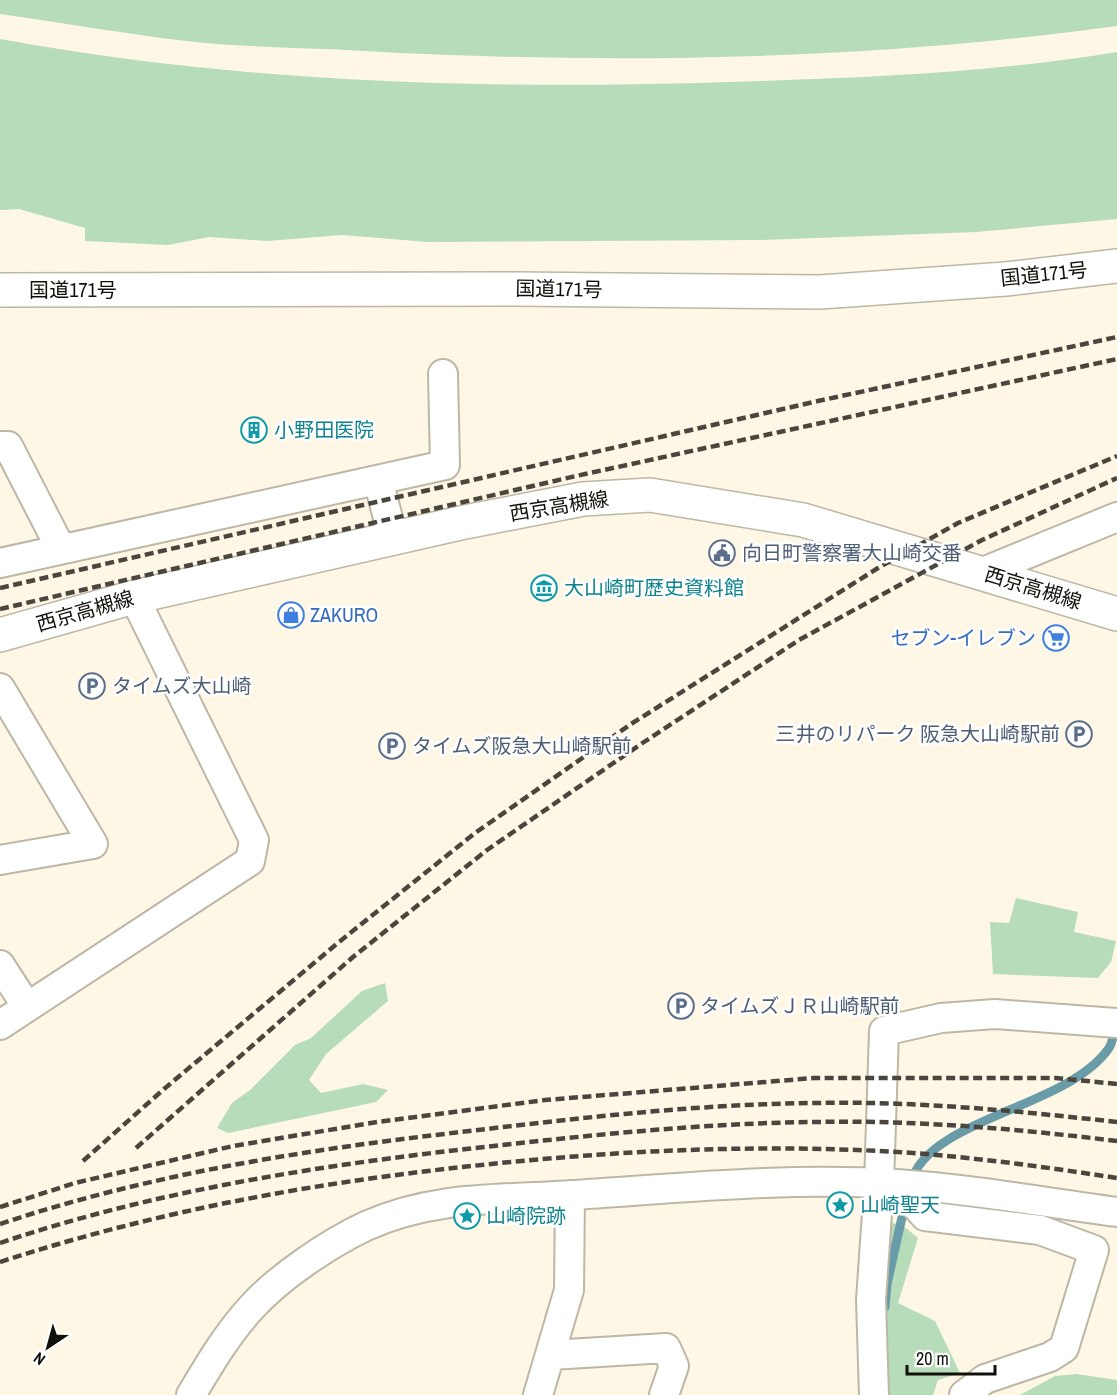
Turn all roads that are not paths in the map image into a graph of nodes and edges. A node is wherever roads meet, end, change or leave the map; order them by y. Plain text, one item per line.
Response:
1 (1117, 266) edge
2 (0, 290) edge
3 (443, 374) dead end
4 (0, 446) edge
5 (378, 480) junction
6 (1117, 517) edge
7 (393, 537) junction
8 (61, 549) junction
9 (0, 564) edge
10 (983, 572) junction
11 (135, 597) junction
12 (1117, 614) edge
13 (0, 635) edge
14 (0, 688) edge
15 (0, 860) edge
16 (0, 965) edge
17 (27, 1007) junction
18 (1117, 1023) edge
19 (0, 1025) edge
20 (888, 1184) junction
21 (570, 1195) junction
22 (1117, 1212) edge
23 (551, 1355) junction
24 (191, 1395) edge
25 (537, 1395) edge
26 (664, 1395) edge
27 (874, 1395) edge
28 (964, 1395) edge

1 - 2 main road, 国道171号
3 - 5 street
4 - 8 street
5 - 7 street
5 - 8 street
6 - 10 street
7 - 10 main road, 西京高槻線
7 - 11 main road, 西京高槻線
8 - 9 street
10 - 12 main road, 西京高槻線
11 - 13 main road, 西京高槻線
11 - 17 street
14 - 15 street
16 - 17 street
17 - 19 street
18 - 20 street
20 - 21 street
20 - 22 street
20 - 27 street
20 - 28 street
21 - 23 street
21 - 24 street
23 - 25 street
23 - 26 street

